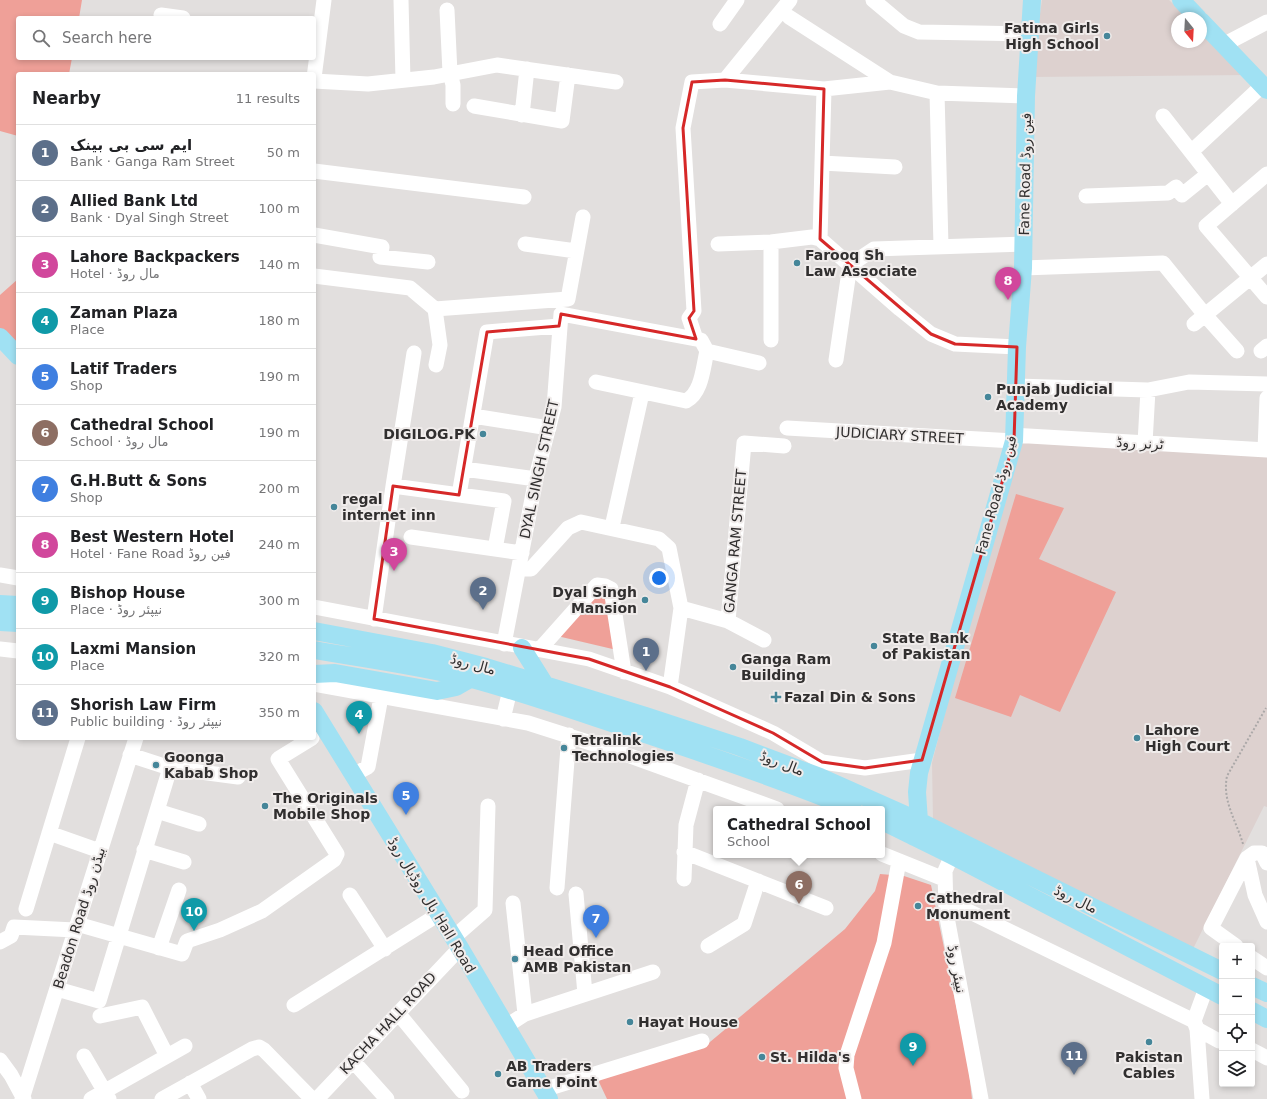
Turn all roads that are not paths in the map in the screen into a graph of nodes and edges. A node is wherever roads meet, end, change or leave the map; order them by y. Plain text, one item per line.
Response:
1 (324, 0) edge
2 (401, 0) edge
3 (738, 0) edge
4 (790, 0) edge
5 (872, 0) edge
6 (1032, 0) edge
7 (1181, 0) edge
8 (447, 10) dead end
9 (1192, 12) edge
10 (160, 15) dead end
11 (168, 16) edge
12 (789, 17) dead end
13 (1267, 22) edge
14 (720, 24) dead end
15 (1207, 27) edge
16 (1029, 34) junction
17 (317, 37) edge
18 (1223, 44) junction
19 (316, 51) edge
20 (315, 60) edge
21 (527, 69) junction
22 (314, 72) edge
23 (450, 73) junction
24 (568, 75) junction
25 (403, 80) junction
26 (726, 80) junction
27 (316, 81) edge
28 (616, 82) dead end
29 (890, 82) junction
30 (1265, 88) edge
31 (824, 89) junction
32 (937, 93) junction
33 (1026, 96) junction
34 (453, 104) dead end
35 (474, 106) dead end
36 (522, 115) junction
37 (1163, 116) dead end
38 (1192, 152) junction
39 (822, 163) junction
40 (895, 167) dead end
41 (316, 171) edge
42 (1208, 174) junction
43 (1267, 174) edge
44 (1086, 196) dead end
45 (524, 197) dead end
46 (1232, 204) junction
47 (583, 217) dead end
48 (316, 235) edge
49 (820, 239) junction
50 (771, 242) junction
51 (525, 244) dead end
52 (718, 244) dead end
53 (1023, 244) junction
54 (941, 246) junction
55 (576, 251) junction
56 (428, 262) dead end
57 (1267, 264) edge
58 (850, 266) junction
59 (1023, 268) junction
60 (316, 276) edge
61 (1250, 278) junction
62 (1267, 297) edge
63 (435, 309) junction
64 (1200, 320) junction
65 (559, 326) junction
66 (0, 337) edge
67 (772, 340) dead end
68 (701, 343) junction
69 (1017, 347) junction
70 (1237, 351) dead end
71 (414, 353) dead end
72 (16, 354) edge
73 (836, 360) dead end
74 (759, 363) dead end
75 (436, 365) dead end
76 (596, 382) dead end
77 (1267, 384) edge
78 (1016, 386) junction
79 (1148, 390) junction
80 (642, 393) junction
81 (1267, 398) edge
82 (473, 416) junction
83 (549, 428) junction
84 (787, 428) dead end
85 (1013, 438) junction
86 (1145, 443) junction
87 (784, 446) dead end
88 (1266, 450) edge
89 (464, 469) junction
90 (536, 479) junction
91 (393, 486) junction
92 (459, 495) junction
93 (612, 528) junction
94 (411, 537) dead end
95 (495, 549) junction
96 (522, 553) junction
97 (519, 568) junction
98 (0, 575) edge
99 (16, 578) edge
100 (0, 604) edge
101 (16, 605) edge
102 (316, 607) edge
103 (681, 608) junction
104 (374, 619) junction
105 (0, 622) edge
106 (728, 622) junction
107 (16, 623) edge
108 (316, 631) edge
109 (764, 640) dead end
110 (504, 644) junction
111 (522, 648) junction
112 (0, 649) edge
113 (540, 649) junction
114 (16, 650) edge
115 (316, 650) edge
116 (624, 672) junction
117 (316, 674) edge
118 (470, 679) junction
119 (316, 684) edge
120 (544, 684) junction
121 (670, 687) junction
122 (510, 690) junction
123 (381, 697) junction
124 (503, 719) junction
125 (317, 735) edge
126 (569, 735) junction
127 (77, 740) edge
128 (135, 740) edge
129 (309, 740) edge
130 (130, 755) junction
131 (922, 760) junction
132 (170, 768) junction
133 (821, 769) junction
134 (353, 775) junction
135 (238, 777) dead end
136 (698, 780) junction
137 (488, 806) dead end
138 (770, 806) edge
139 (846, 806) edge
140 (880, 806) edge
141 (885, 809) edge
142 (157, 811) junction
143 (885, 822) edge
144 (199, 824) dead end
145 (916, 829) junction
146 (49, 833) junction
147 (955, 848) junction
148 (144, 850) junction
149 (100, 851) junction
150 (684, 852) junction
151 (885, 855) edge
152 (1247, 858) junction
153 (899, 861) junction
154 (184, 862) dead end
155 (1267, 863) edge
156 (684, 879) dead end
157 (944, 879) junction
158 (758, 881) junction
159 (558, 888) dead end
160 (179, 890) dead end
161 (576, 894) dead end
162 (350, 895) dead end
163 (513, 903) dead end
164 (826, 908) dead end
165 (26, 910) dead end
166 (946, 912) junction
167 (439, 914) junction
168 (1267, 922) edge
169 (76, 927) junction
170 (118, 936) junction
171 (0, 942) edge
172 (457, 943) junction
173 (1232, 943) edge
174 (708, 946) dead end
175 (159, 948) junction
176 (385, 948) junction
177 (1255, 960) edge
178 (1267, 968) edge
179 (1219, 970) edge
180 (653, 972) dead end
181 (1255, 987) edge
182 (1206, 988) junction
183 (57, 989) junction
184 (1267, 993) edge
185 (585, 994) junction
186 (1219, 994) edge
187 (294, 1005) dead end
188 (398, 1013) junction
189 (1255, 1013) edge
190 (525, 1014) junction
191 (100, 1016) dead end
192 (1267, 1019) edge
193 (1196, 1025) junction
194 (505, 1027) junction
195 (702, 1041) dead end
196 (1219, 1041) edge
197 (184, 1046) dead end
198 (1254, 1051) edge
199 (84, 1056) dead end
200 (167, 1056) junction
201 (1267, 1058) edge
202 (0, 1060) edge
203 (353, 1061) junction
204 (6, 1074) edge
205 (28, 1079) junction
206 (190, 1083) junction
207 (462, 1091) dead end
208 (546, 1094) edge
209 (107, 1095) edge
210 (23, 1099) edge
211 (91, 1099) edge
212 (162, 1099) edge
213 (199, 1099) edge
214 (312, 1099) edge
215 (317, 1099) edge
216 (387, 1099) edge
217 (854, 1099) edge
218 (981, 1099) edge
219 (1202, 1099) edge

1 - 17 street
2 - 25 street
3 - 14 street
4 - 26 street
5 - 16 street
6 - 16 main road, Fane Road فین روڈ
7 - 9 main road
8 - 23 street
10 - 11 street
12 - 29 street
13 - 18 street
15 - 18 main road
16 - 33 main road, Fane Road فین روڈ
17 - 19 street
18 - 30 main road
20 - 22 street
21 - 23 street
21 - 24 street
21 - 36 street
23 - 25 street
23 - 34 street
24 - 28 street
24 - 36 street
25 - 27 street
26 - 31 street
26 - 68 street
29 - 31 street
29 - 32 street
30 - 38 street
31 - 39 street
32 - 33 street
32 - 54 street
33 - 53 main road, Fane Road فین روڈ
35 - 36 street
37 - 38 street
38 - 42 street
39 - 40 street
39 - 49 street
41 - 45 street
42 - 44 street
42 - 46 street
43 - 46 street
46 - 61 street
47 - 55 street
48 - 56 street
49 - 50 street
49 - 58 street
50 - 52 street
50 - 67 street
51 - 55 street
53 - 54 street
53 - 59 main road, Fane Road فین روڈ
54 - 58 street
55 - 63 street
57 - 61 street
58 - 69 street
58 - 73 street
59 - 64 street
59 - 69 main road, Fane Road فین روڈ
60 - 63 street
61 - 62 street
61 - 64 street
63 - 75 street
64 - 70 street
65 - 68 street
65 - 82 street
65 - 83 street, DYAL SINGH STREET
66 - 72 main road
68 - 74 street
68 - 80 street
69 - 78 main road, Fane Road فین روڈ
71 - 91 street
76 - 80 street
77 - 79 street
78 - 79 street
78 - 85 main road, Fane Road فین روڈ
79 - 86 street
80 - 93 street
81 - 88 street
82 - 83 street
82 - 89 street
83 - 90 street, DYAL SINGH STREET
84 - 85 street, JUDICIARY STREET
85 - 86 street, ٹرنر روڈ
85 - 131 main road, Fane Road فین روڈ
86 - 88 street, ٹرنر روڈ
87 - 106 street, GANGA RAM STREET
89 - 90 street
89 - 92 street
90 - 96 street, DYAL SINGH STREET
91 - 92 street
91 - 104 street
92 - 95 street
93 - 97 street
93 - 103 street
94 - 95 street
95 - 96 street
96 - 97 street, DYAL SINGH STREET
97 - 110 street, DYAL SINGH STREET
98 - 99 street
100 - 101 main road
102 - 104 street
103 - 106 street, GANGA RAM STREET
103 - 121 street
104 - 110 street
105 - 107 main road
106 - 109 street
108 - 120 main road, مال روڈ
110 - 111 street
111 - 113 street
111 - 120 main road
112 - 114 street
113 - 116 street
113 - 116 street
115 - 118 main road, مال روڈ
116 - 121 street
117 - 118 main road
118 - 122 main road, مال روڈ
119 - 123 street
120 - 133 main road, مال روڈ
121 - 133 street
122 - 124 street
122 - 139 main road, مال روڈ
123 - 124 street
123 - 134 street
124 - 126 street
125 - 134 main road, ہال روڈہال روڈ Hall Road
126 - 136 street
126 - 159 street
127 - 146 street
128 - 130 street, Beadon Road بیڈن روڈ
129 - 175 street
130 - 132 street
130 - 149 street, Beadon Road بیڈن روڈ
131 - 133 street
131 - 145 main road, Fane Road فین روڈ
132 - 135 street
132 - 142 street
133 - 140 main road, مال روڈ
134 - 167 main road, ہال روڈہال روڈ Hall Road
136 - 138 street
136 - 150 street
137 - 172 street, KACHA HALL ROAD
141 - 145 main road, مال روڈ
142 - 144 street
142 - 148 street
143 - 145 main road, مال روڈ
145 - 147 main road, مال روڈ
146 - 149 street
146 - 165 street
147 - 157 street, نیپئر روڈ
147 - 179 main road, مال روڈ
147 - 182 main road, مال روڈ
148 - 154 street
148 - 170 street
149 - 169 street, Beadon Road بیڈن روڈ
150 - 156 street
150 - 158 street
151 - 153 street
152 - 155 street
152 - 168 street
152 - 173 street
153 - 157 street
153 - 217 street
157 - 166 street, نیپئر روڈ
158 - 164 street
158 - 174 street
160 - 175 street
161 - 185 street
162 - 176 street
163 - 190 street
166 - 193 street
166 - 218 street, نیپئر روڈ
167 - 172 main road, ہال روڈہال روڈ Hall Road
167 - 176 street
169 - 170 street
169 - 171 street
169 - 183 street, Beadon Road بیڈن روڈ
170 - 175 street
170 - 183 street
172 - 188 street, KACHA HALL ROAD
172 - 194 main road, ہال روڈہال روڈ Hall Road
176 - 187 street
177 - 178 street
180 - 185 street
181 - 184 main road
182 - 186 main road, مال روڈ
182 - 193 street
183 - 205 street, Beadon Road بیڈن روڈ
185 - 190 street
188 - 203 street, KACHA HALL ROAD
188 - 207 street
189 - 192 main road
190 - 194 street
191 - 200 street
193 - 196 street
193 - 219 street
194 - 208 main road, ہال روڈہال روڈ Hall Road
195 - 208 street
197 - 200 street
198 - 201 street
199 - 209 street
200 - 209 street
202 - 204 street
203 - 215 street, KACHA HALL ROAD
203 - 216 street
204 - 205 street
204 - 210 street
205 - 210 street, Beadon Road بیڈن روڈ
206 - 212 street
206 - 213 street
206 - 214 street
209 - 211 street

